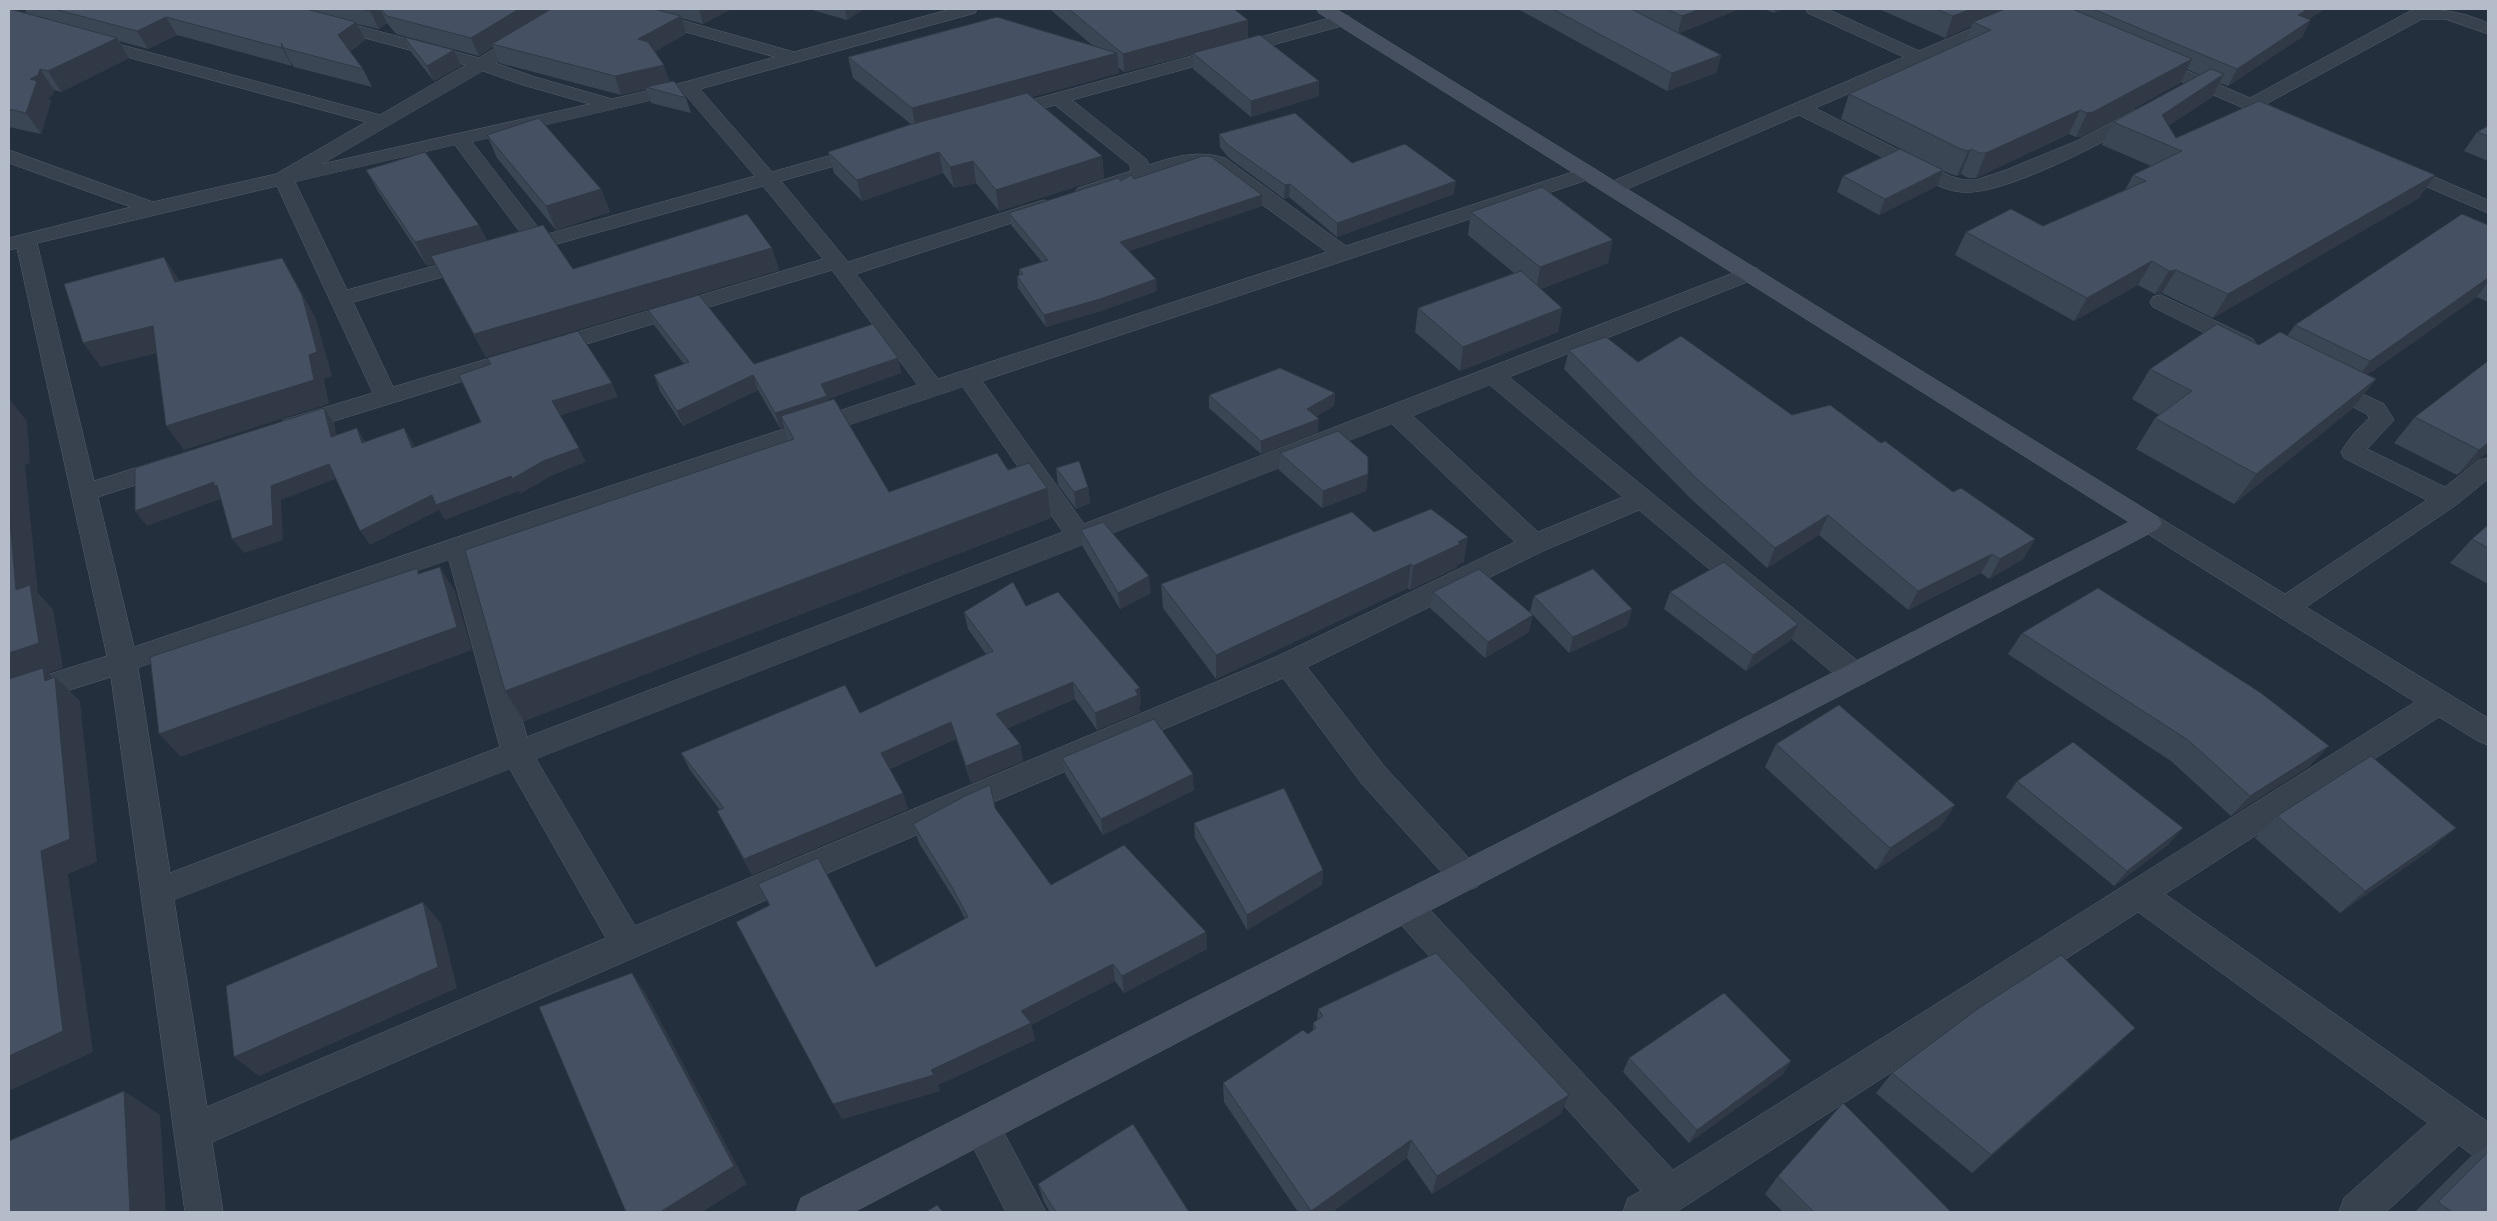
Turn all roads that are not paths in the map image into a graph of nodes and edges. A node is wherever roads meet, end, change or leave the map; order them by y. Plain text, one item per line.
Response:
1 (277, 9) edge
2 (570, 9) edge
3 (624, 9) edge
4 (969, 9) edge
5 (1814, 9) edge
6 (2034, 11) edge
7 (1334, 14) edge
8 (2488, 29) edge
9 (69, 35) edge
10 (2136, 56) edge
11 (1918, 57) junction
12 (796, 58) junction
13 (481, 64) junction
14 (2199, 82) junction
15 (688, 87) junction
16 (2182, 92) edge
17 (1058, 98) junction
18 (609, 104) junction
19 (2251, 105) junction
20 (2155, 106) edge
21 (1800, 108) junction
22 (983, 119) edge
23 (382, 121) junction
24 (2306, 128) edge
25 (459, 138) junction
26 (880, 147) edge
27 (9, 156) edge
28 (2379, 160) edge
29 (1589, 173) junction
30 (1141, 174) junction
31 (283, 178) junction
32 (767, 178) junction
33 (1613, 188) junction
34 (2488, 207) edge
35 (152, 208) junction
36 (17, 242) edge
37 (539, 243) junction
38 (1344, 254) junction
39 (840, 266) junction
40 (1749, 273) junction
41 (340, 299) junction
42 (2161, 302) dead end
43 (2268, 355) edge
44 (2304, 373) edge
45 (1492, 375) junction
46 (968, 378) junction
47 (934, 390) junction
48 (386, 396) junction
49 (1396, 414) junction
50 (273, 432) edge
51 (188, 460) edge
52 (2488, 466) edge
53 (84, 493) junction
54 (1641, 498) junction
55 (2447, 498) junction
56 (2149, 523) junction
57 (1079, 536) junction
58 (1534, 544) junction
59 (458, 546) junction
60 (2286, 607) junction
61 (123, 662) junction
62 (1288, 664) junction
63 (1855, 675) junction
64 (9, 698) edge
65 (2439, 702) junction
66 (2488, 733) edge
67 (517, 754) junction
68 (1466, 877) junction
69 (156, 893) junction
70 (2139, 894) junction
71 (1406, 907) junction
72 (628, 945) junction
73 (2457, 1122) junction
74 (981, 1127) junction
75 (192, 1132) junction
76 (2488, 1144) edge
77 (1655, 1203) edge
78 (204, 1212) edge
79 (815, 1212) edge
80 (1027, 1212) edge
81 (2358, 1212) edge

1 - 13 street
2 - 13 street
3 - 12 street
4 - 12 street
5 - 11 street
6 - 11 street
7 - 17 street
7 - 29 street
8 - 19 street
9 - 23 street
10 - 14 street
11 - 21 street
12 - 15 street
13 - 18 street
13 - 23 street
14 - 16 street
14 - 19 street
15 - 18 street
15 - 32 street
17 - 22 street
17 - 30 street
18 - 25 street
19 - 24 street
20 - 21 street
21 - 33 street
23 - 31 street
25 - 31 street
25 - 37 street
26 - 32 street
27 - 35 street
28 - 34 street
29 - 33 street
29 - 38 street
30 - 38 street
30 - 39 street
31 - 35 street
31 - 41 street
32 - 37 street
32 - 39 street
33 - 40 street
35 - 36 street
36 - 53 street
37 - 41 street
38 - 46 street
39 - 47 street
39 - 48 street
40 - 45 street
40 - 56 street
41 - 48 street
42 - 43 street
44 - 55 street
45 - 49 street
45 - 54 street
46 - 47 street
46 - 57 street
47 - 59 street
48 - 50 street
49 - 57 street
49 - 58 street
51 - 53 street
52 - 55 street
53 - 61 street
54 - 58 street
54 - 63 street
55 - 60 street
56 - 60 street
56 - 63 street
57 - 67 street
58 - 62 street
59 - 61 street
59 - 67 street
60 - 65 street
61 - 64 street
61 - 69 street
62 - 68 street
62 - 72 street
63 - 68 street
65 - 66 street
65 - 70 street
67 - 69 street
67 - 72 street
68 - 71 street
69 - 75 street
70 - 73 street
70 - 77 street
71 - 74 street
71 - 77 street
72 - 75 street
73 - 76 street
73 - 81 street
74 - 79 street
74 - 80 street
75 - 78 street

